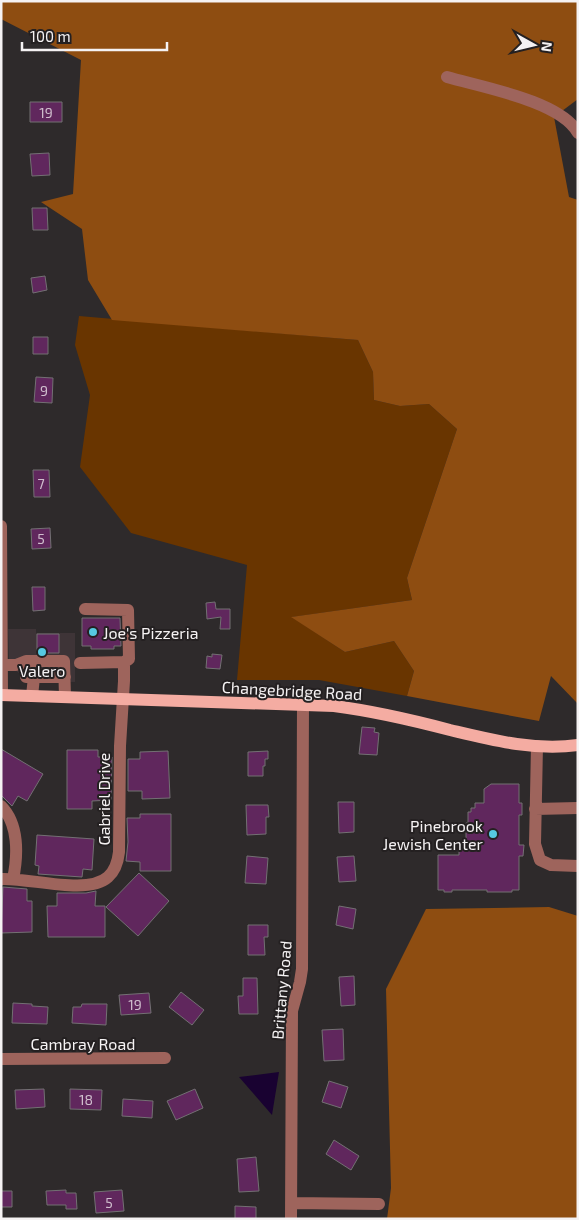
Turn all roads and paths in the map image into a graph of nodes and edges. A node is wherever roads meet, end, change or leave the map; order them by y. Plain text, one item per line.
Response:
1 (447, 77) dead end
2 (578, 133) edge
3 (1, 526) edge
4 (85, 610) dead end
5 (26, 661) junction
6 (124, 662) junction
7 (80, 663) dead end
8 (2, 665) edge
9 (34, 677) junction
10 (65, 677) junction
11 (2, 695) edge
12 (32, 696) junction
13 (65, 697) junction
14 (123, 699) junction
15 (303, 704) junction
16 (578, 745) edge
17 (537, 746) junction
18 (1, 806) edge
19 (578, 808) edge
20 (535, 809) junction
21 (578, 866) edge
22 (7, 879) edge
23 (165, 1058) dead end
24 (1, 1059) edge
25 (291, 1203) junction
26 (378, 1204) dead end
27 (291, 1219) edge

1 - 2 street
3 - 8 street
4 - 6 street, Gabriel Drive
5 - 8 street
5 - 9 street
5 - 10 street
6 - 7 street
6 - 14 street, Gabriel Drive
8 - 11 street
9 - 10 street
9 - 12 street
10 - 13 street
11 - 12 main road, Changebridge Road
12 - 13 main road, Changebridge Road
13 - 14 main road, Changebridge Road
14 - 15 main road, Changebridge Road
14 - 22 street, Gabriel Drive
15 - 17 main road, Changebridge Road
15 - 25 street, Brittany Road
16 - 17 main road, Changebridge Road
17 - 20 street
18 - 22 street
19 - 20 street
20 - 21 street
23 - 24 street, Cambray Road
25 - 26 street
25 - 27 street, Brittany Road

